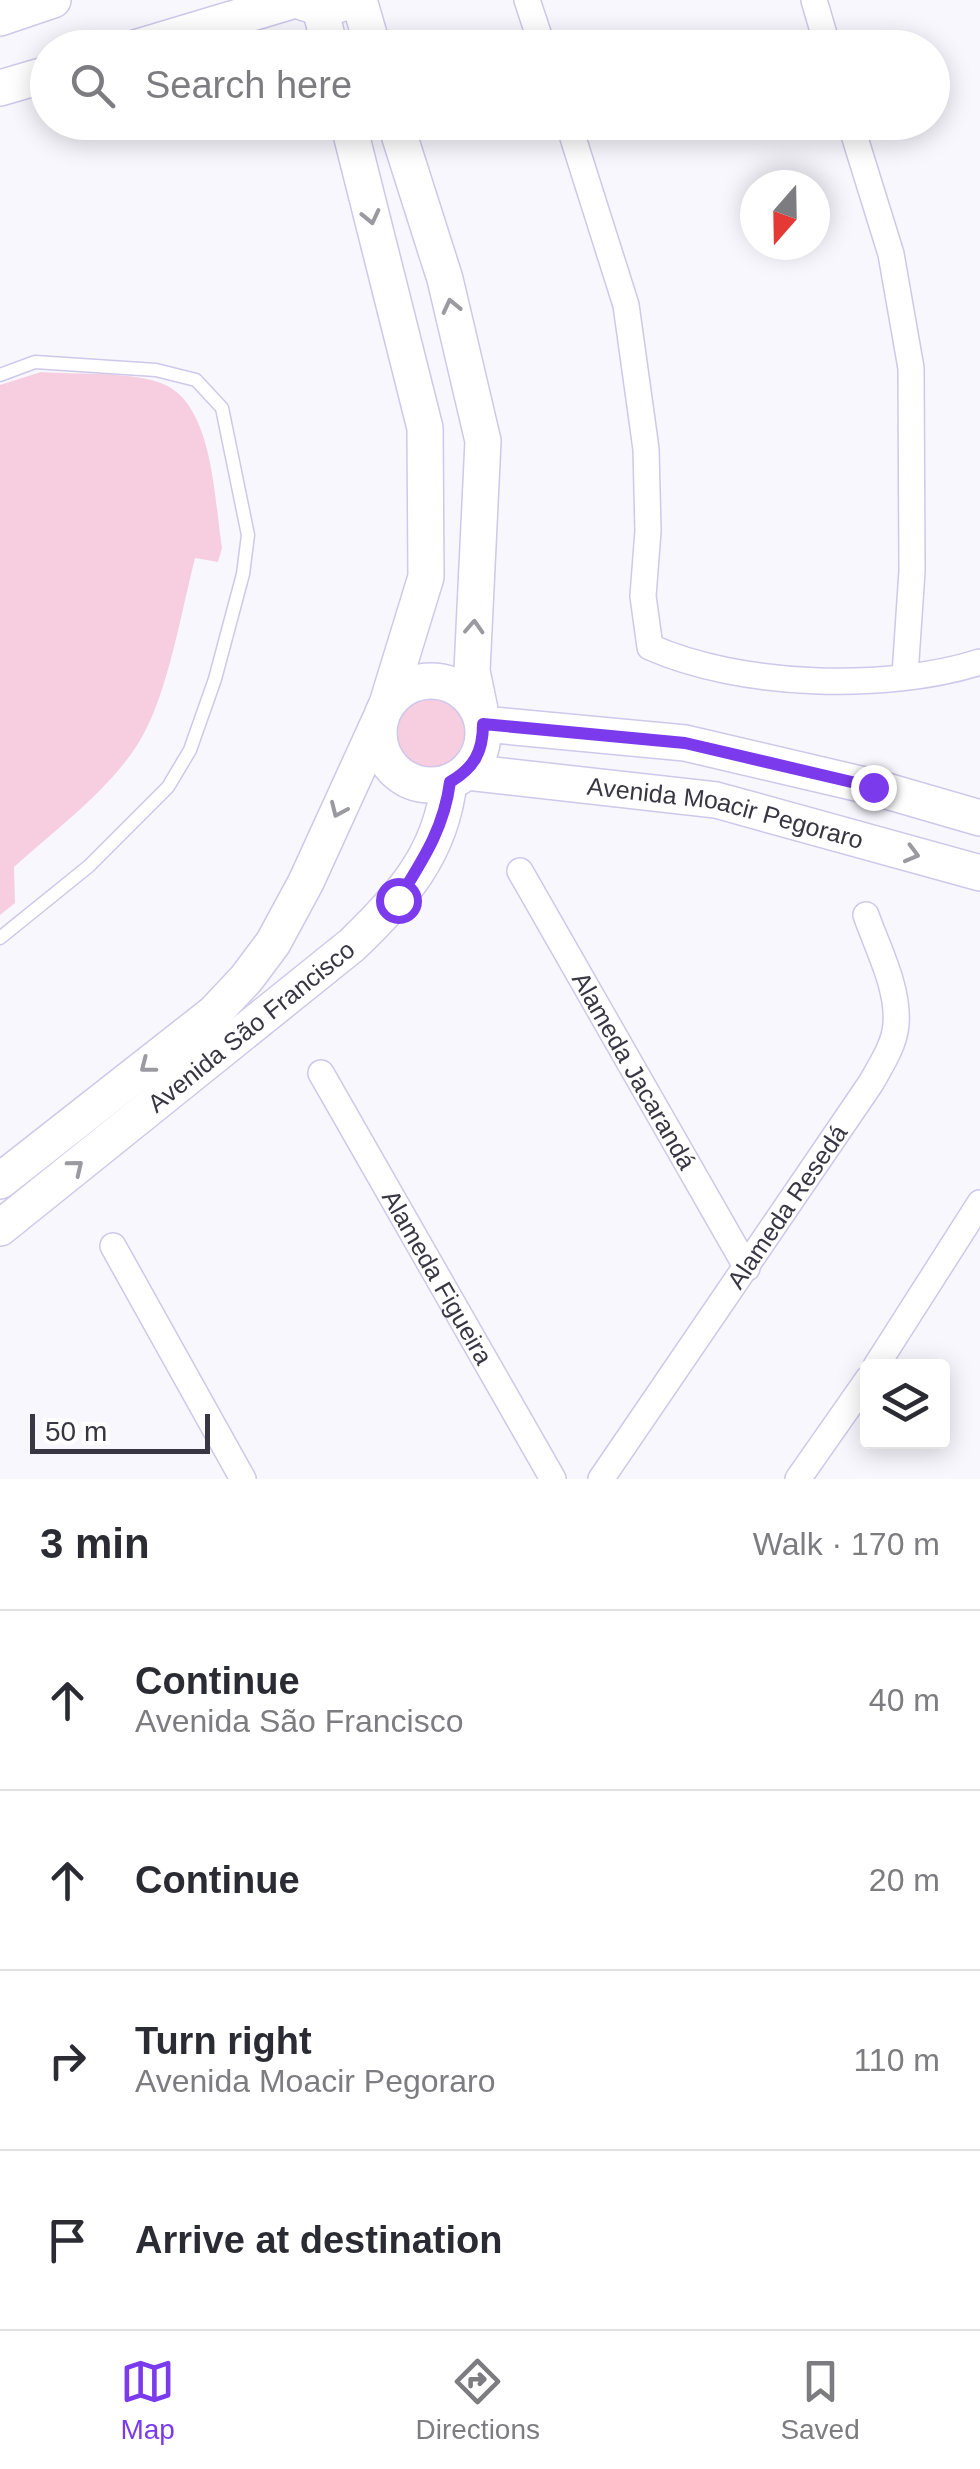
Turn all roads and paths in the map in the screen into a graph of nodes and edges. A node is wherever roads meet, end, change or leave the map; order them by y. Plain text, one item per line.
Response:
1 (53, 0) edge
2 (359, 0) edge
3 (527, 0) edge
4 (814, 0) edge
5 (315, 2) edge
6 (0, 18) edge
7 (206, 30) edge
8 (324, 30) edge
9 (367, 30) edge
10 (537, 30) edge
11 (823, 30) edge
12 (30, 79) edge
13 (0, 88) edge
14 (352, 140) edge
15 (401, 140) edge
16 (574, 140) edge
17 (856, 140) edge
18 (0, 376) edge
19 (980, 662) edge
20 (905, 676) junction
21 (383, 713) junction
22 (483, 724) junction
23 (721, 750) junction
24 (458, 777) junction
25 (716, 800) junction
26 (980, 818) edge
27 (520, 871) dead end
28 (980, 872) edge
29 (866, 915) dead end
30 (0, 938) edge
31 (321, 1073) dead end
32 (0, 1181) edge
33 (980, 1203) edge
34 (0, 1228) edge
35 (113, 1246) dead end
36 (747, 1268) junction
37 (880, 1359) edge
38 (860, 1390) edge
39 (242, 1479) edge
40 (553, 1479) edge
41 (601, 1479) edge
42 (798, 1479) edge

1 - 6 main road
2 - 9 main road
3 - 10 street
4 - 11 street
5 - 7 main road
5 - 8 main road
12 - 13 main road
14 -> 21 main road, Avenida São Francisco
22 -> 15 main road
16 - 20 street
17 - 20 street
18 - 30 lane
19 - 20 street
21 - 22 main road
21 - 24 main road
21 -> 32 main road, Avenida São Francisco
22 - 23 main road
22 - 24 main road
23 - 25 main road
23 - 26 main road
24 - 25 main road, Avenida Moacir Pegoraro
34 -> 24 main road, Avenida São Francisco
25 -> 28 main road, Avenida Moacir Pegoraro
27 - 36 street, Alameda Jacarandá
29 - 36 street, Alameda Resedá
31 - 40 street, Alameda Figueira
33 - 37 street
35 - 39 street
36 - 41 street, Alameda Resedá
38 - 42 street

